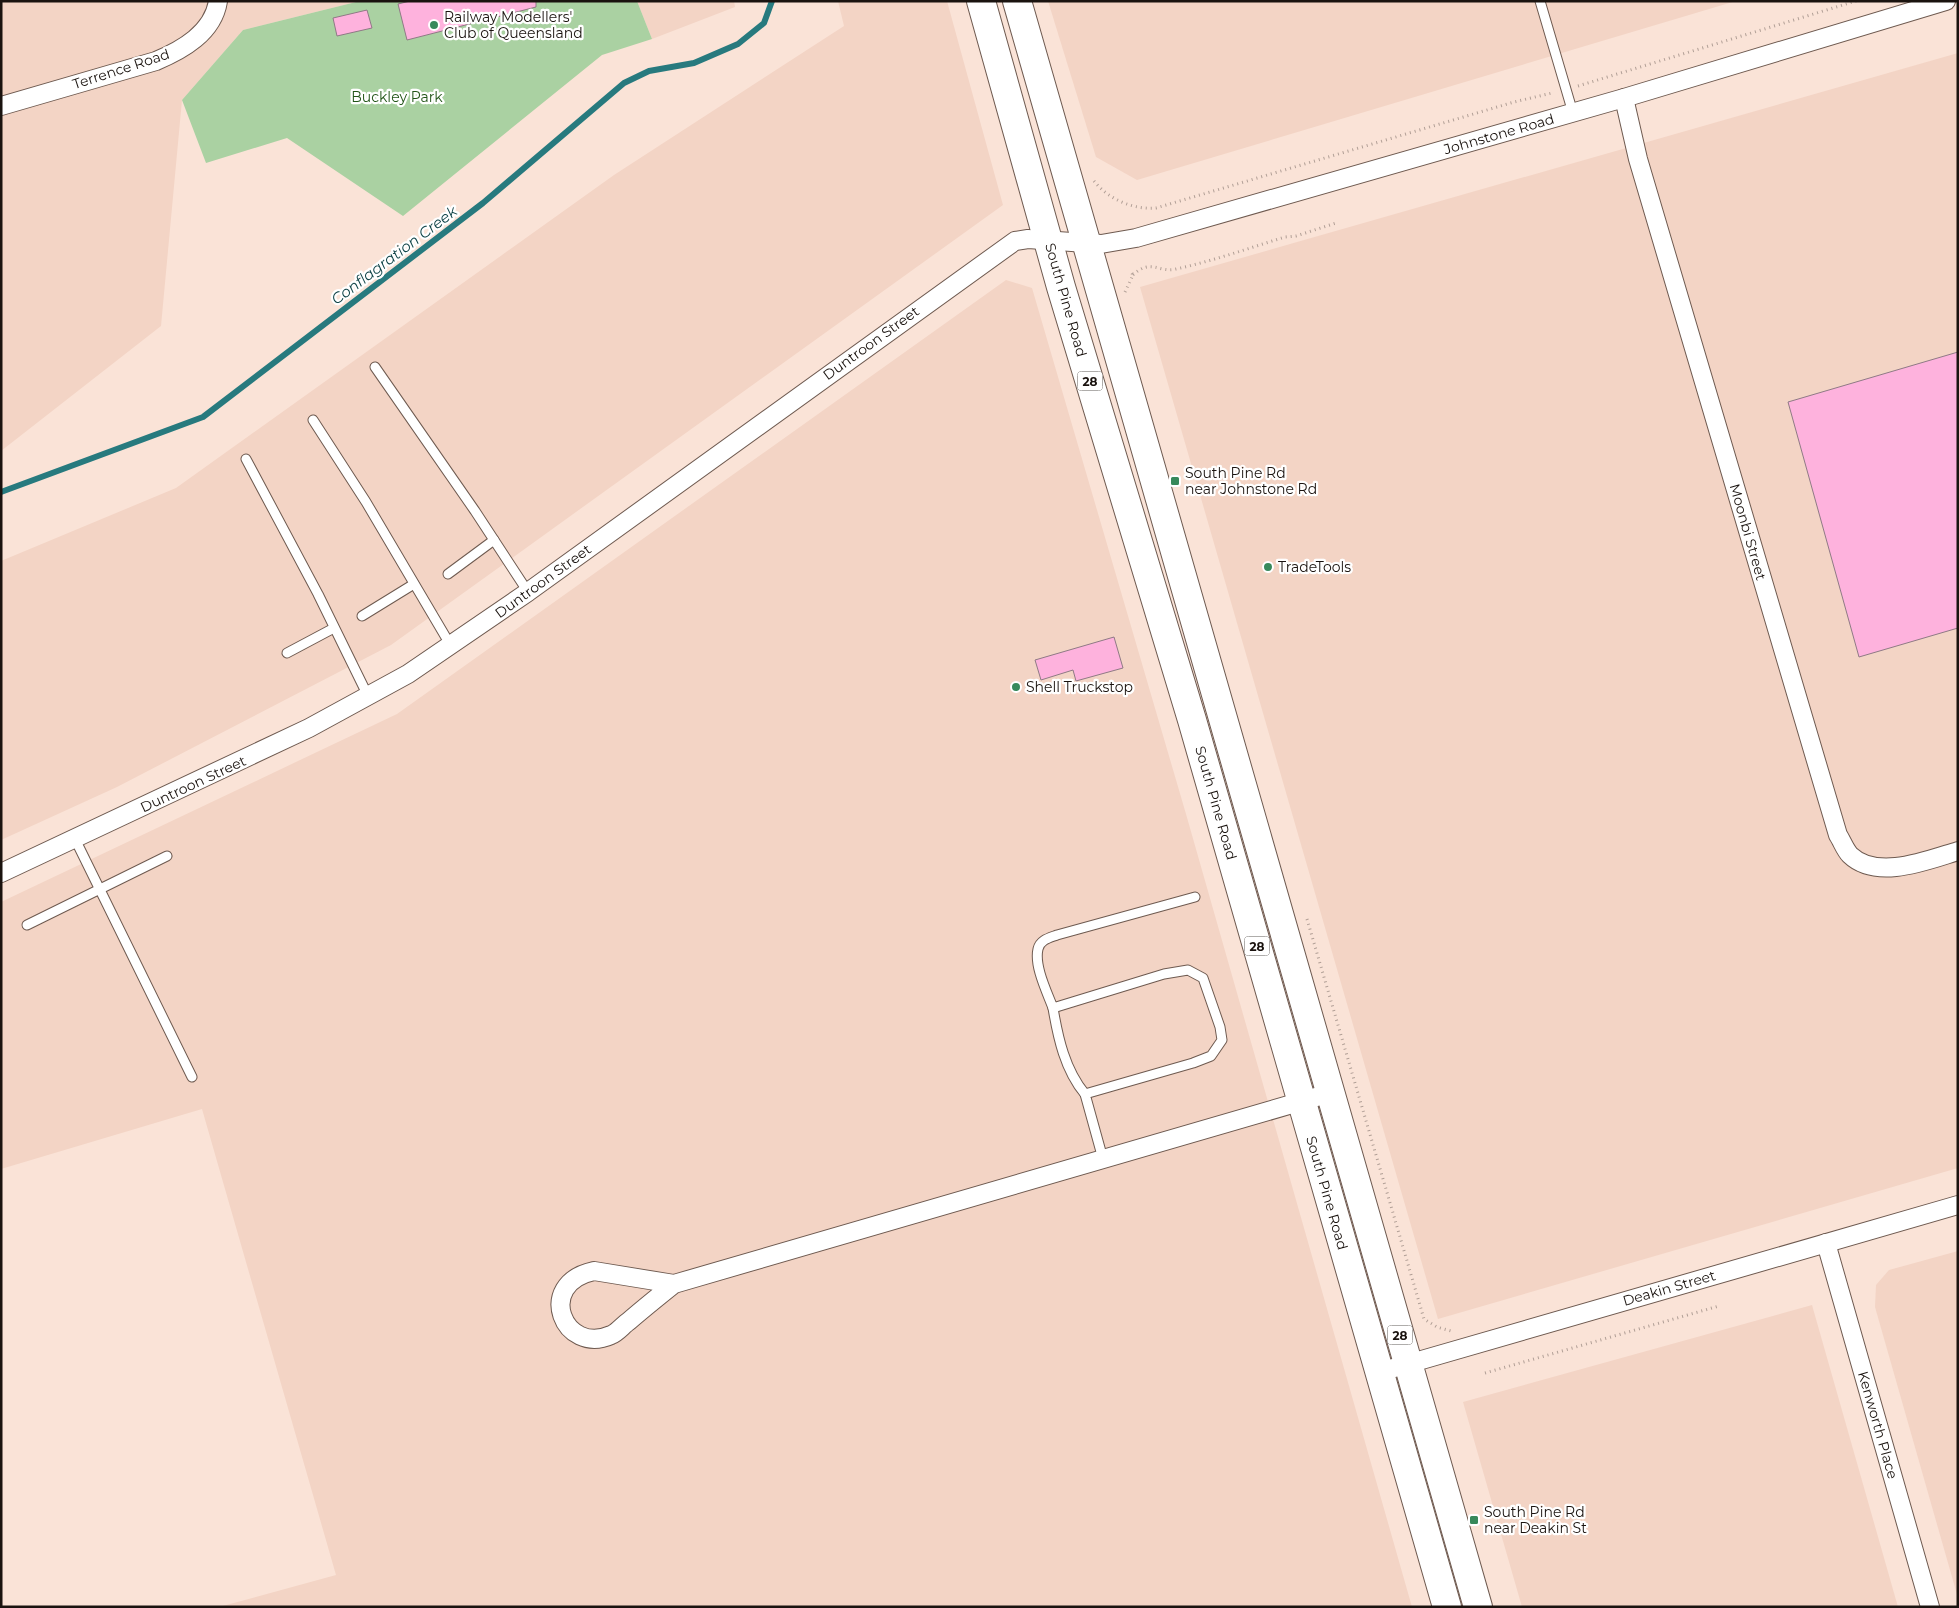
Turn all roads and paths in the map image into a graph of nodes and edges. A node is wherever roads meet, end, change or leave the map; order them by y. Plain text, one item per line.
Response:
1 (218, 1) edge
2 (981, 1) edge
3 (1017, 1) edge
4 (1540, 1) edge
5 (1856, 1) edge
6 (1946, 1) edge
7 (1566, 89) junction
8 (1624, 98) junction
9 (1, 106) edge
10 (1573, 113) junction
11 (1113, 198) dead end
12 (1336, 223) dead end
13 (1049, 241) junction
14 (1087, 244) junction
15 (1130, 270) dead end
16 (1133, 275) junction
17 (1125, 293) dead end
18 (375, 367) dead end
19 (313, 420) dead end
20 (246, 459) dead end
21 (494, 540) junction
22 (448, 574) dead end
23 (414, 584) junction
24 (528, 592) junction
25 (362, 616) dead end
26 (334, 628) junction
27 (451, 646) junction
28 (286, 653) dead end
29 (368, 696) junction
30 (75, 839) junction
31 (1958, 851) edge
32 (167, 856) dead end
33 (1, 873) edge
34 (100, 888) junction
35 (1195, 897) dead end
36 (1306, 916) dead end
37 (27, 925) dead end
38 (1053, 1008) junction
39 (192, 1077) dead end
40 (1330, 1092) junction
41 (1085, 1094) junction
42 (1301, 1101) junction
43 (1103, 1159) junction
44 (1958, 1205) edge
45 (1826, 1243) junction
46 (674, 1284) junction
47 (1719, 1306) dead end
48 (1460, 1328) dead end
49 (1408, 1364) junction
50 (1380, 1372) junction
51 (1485, 1373) dead end
52 (1447, 1607) edge
53 (1478, 1607) edge
54 (1930, 1607) edge

1 - 9 street, Terrence Road
2 - 13 highway, South Pine Road / 28
3 - 14 highway, 28
4 - 7 lane
5 - 7 path
6 - 8 street, Johnstone Road
7 - 10 lane
7 - 11 path
8 - 10 street, Johnstone Road
8 - 31 street, Moonbi Street
10 - 14 street, Johnstone Road
12 - 16 path
13 - 14 street, Johnstone Road
13 - 24 street, Duntroon Street
13 - 42 highway, South Pine Road / 28
14 - 40 highway, 28
15 - 16 path
16 - 17 path
18 - 21 lane
19 - 23 lane
20 - 26 lane
21 - 22 lane
21 - 24 lane
23 - 25 lane
23 - 27 lane
24 - 27 street, Duntroon Street
26 - 28 lane
26 - 29 lane
27 - 29 street, Duntroon Street
29 - 30 street, Duntroon Street
30 - 33 street, Duntroon Street
30 - 34 lane
32 - 34 lane
34 - 37 lane
34 - 39 lane
35 - 38 lane
36 - 48 path
38 - 41 lane
38 - 41 lane
40 - 42 street
40 - 49 highway, 28
41 - 43 lane
42 - 43 street
42 - 50 highway, South Pine Road / 28
43 - 46 street
44 - 45 street, Deakin Street
45 - 49 street, Deakin Street
45 - 54 street, Kenworth Place
46 - 46 street
47 - 51 path
49 - 50 street, Deakin Street
49 - 53 highway, 28
50 - 52 highway, South Pine Road / 28

